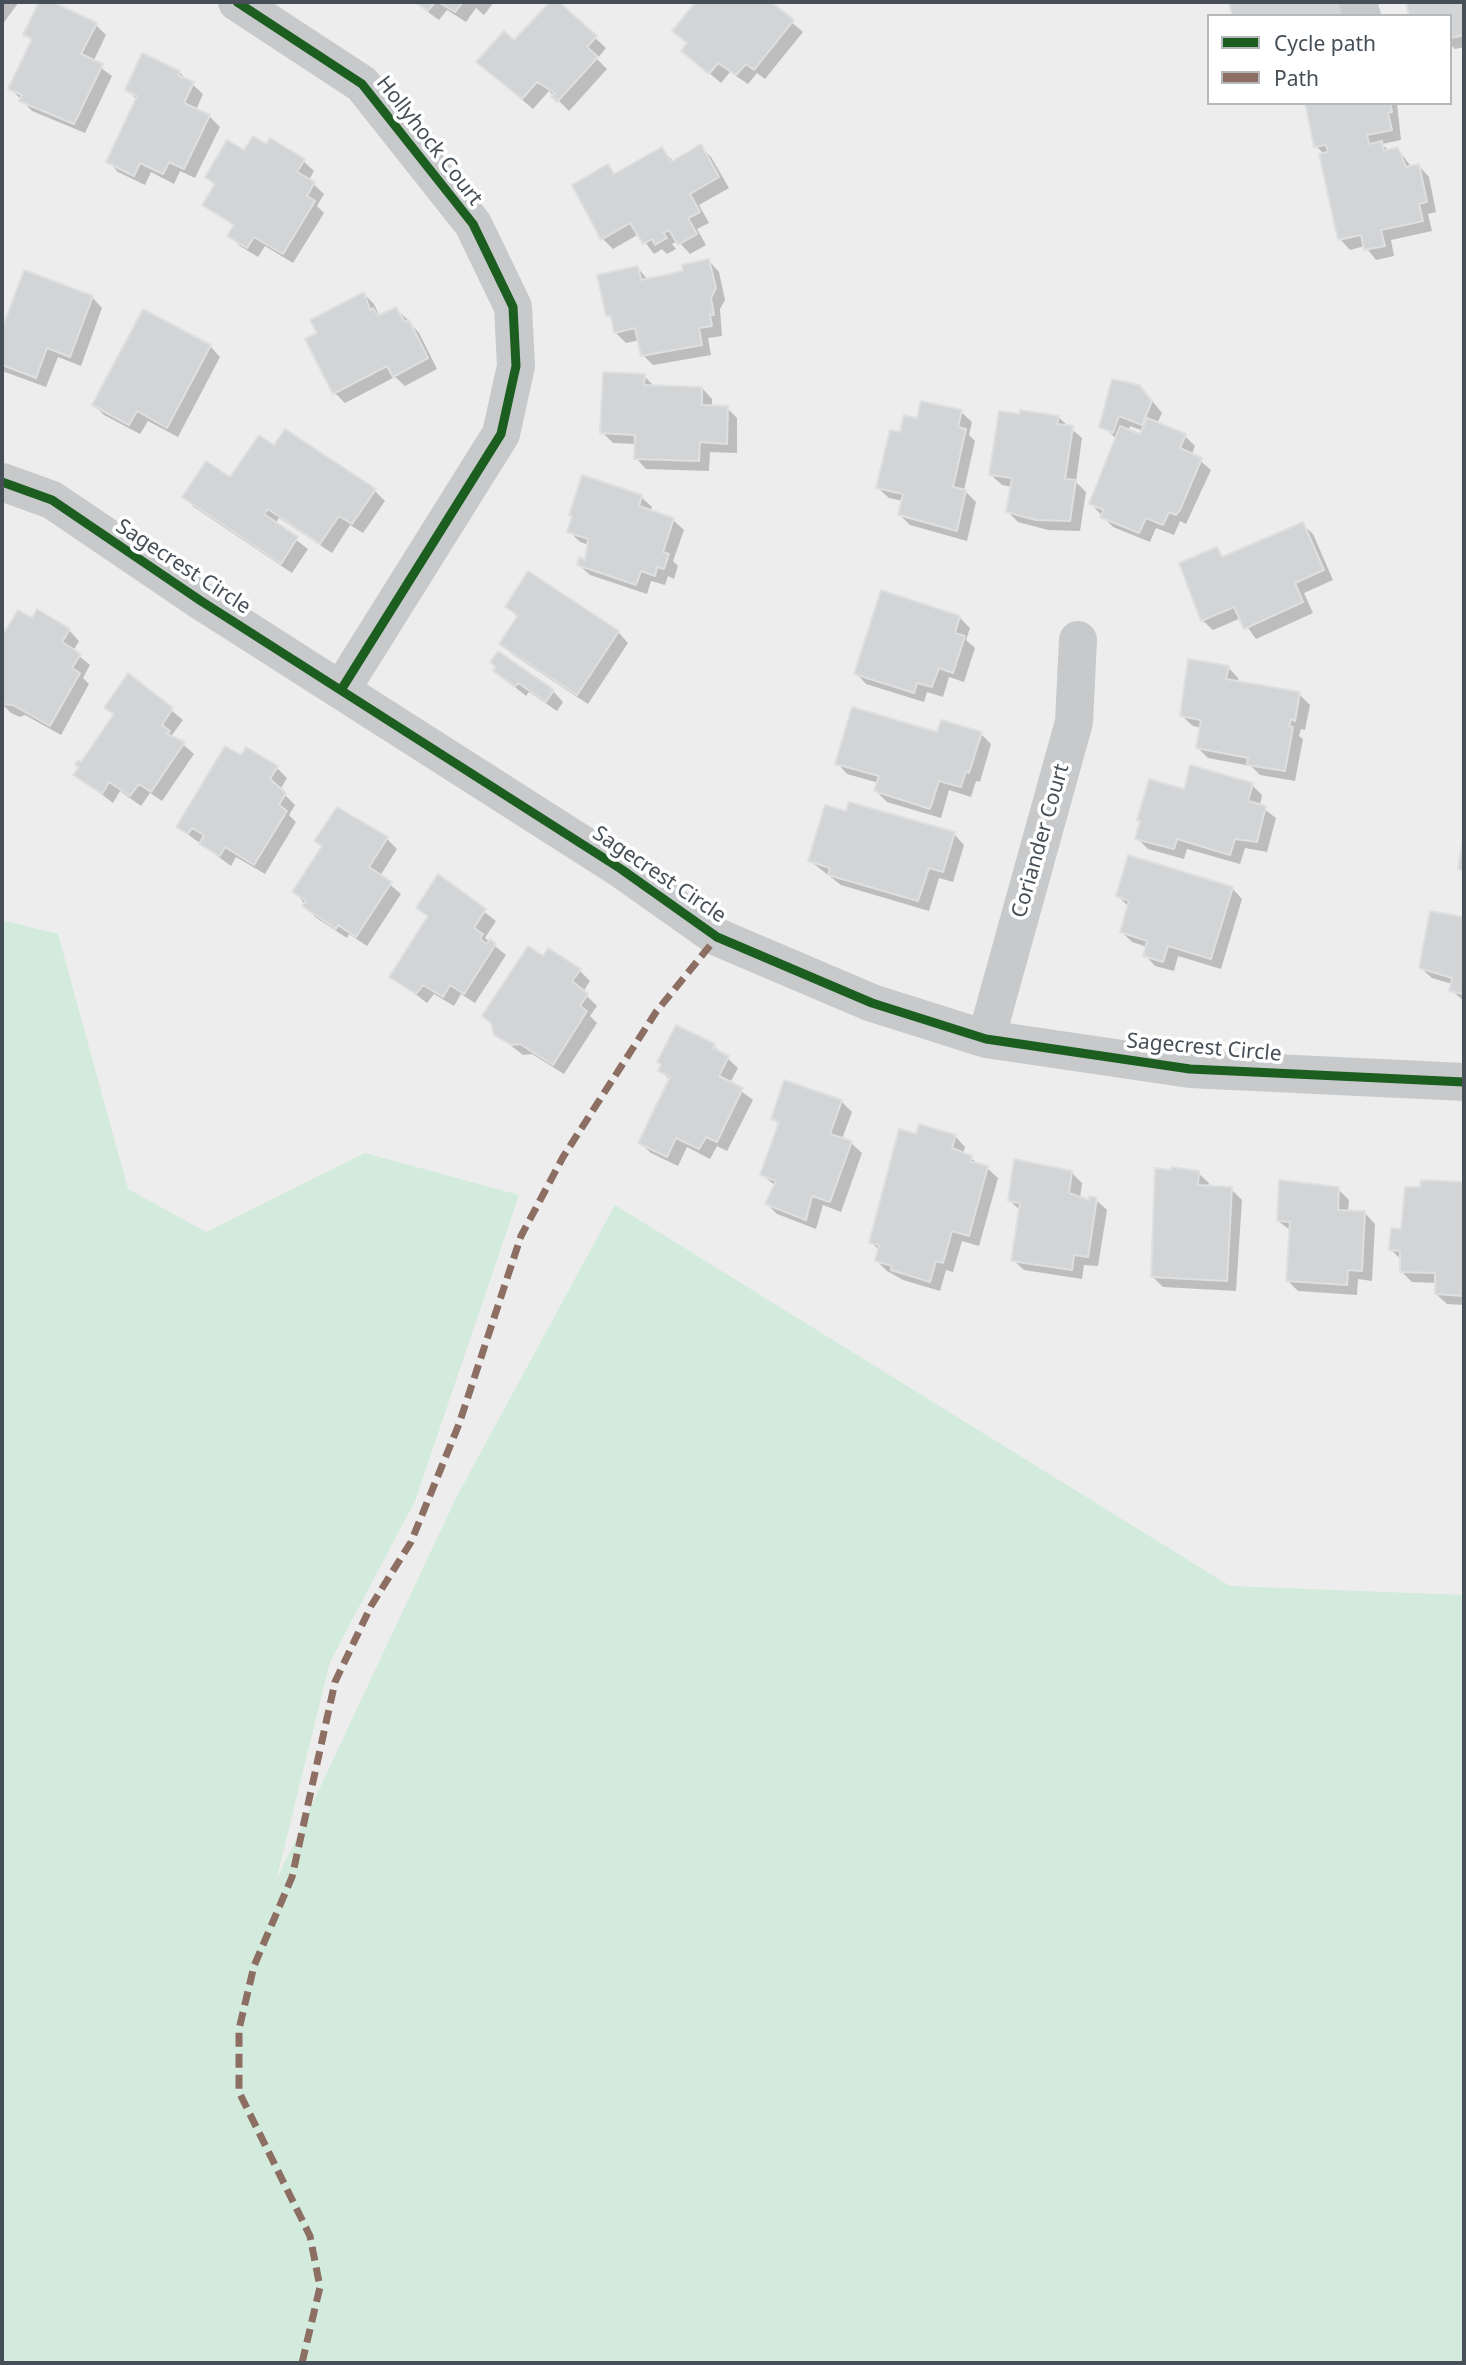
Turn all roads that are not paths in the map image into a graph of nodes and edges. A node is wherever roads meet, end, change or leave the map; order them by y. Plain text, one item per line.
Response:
1 (237, 2) edge
2 (2, 482) edge
3 (1078, 640) dead end
4 (341, 690) junction
5 (986, 1039) junction
6 (1464, 1082) edge

1 - 4 street, Hollyhock Court
2 - 4 street, Sagecrest Circle
3 - 5 street, Coriander Court
4 - 5 street, Sagecrest Circle
5 - 6 street, Sagecrest Circle

